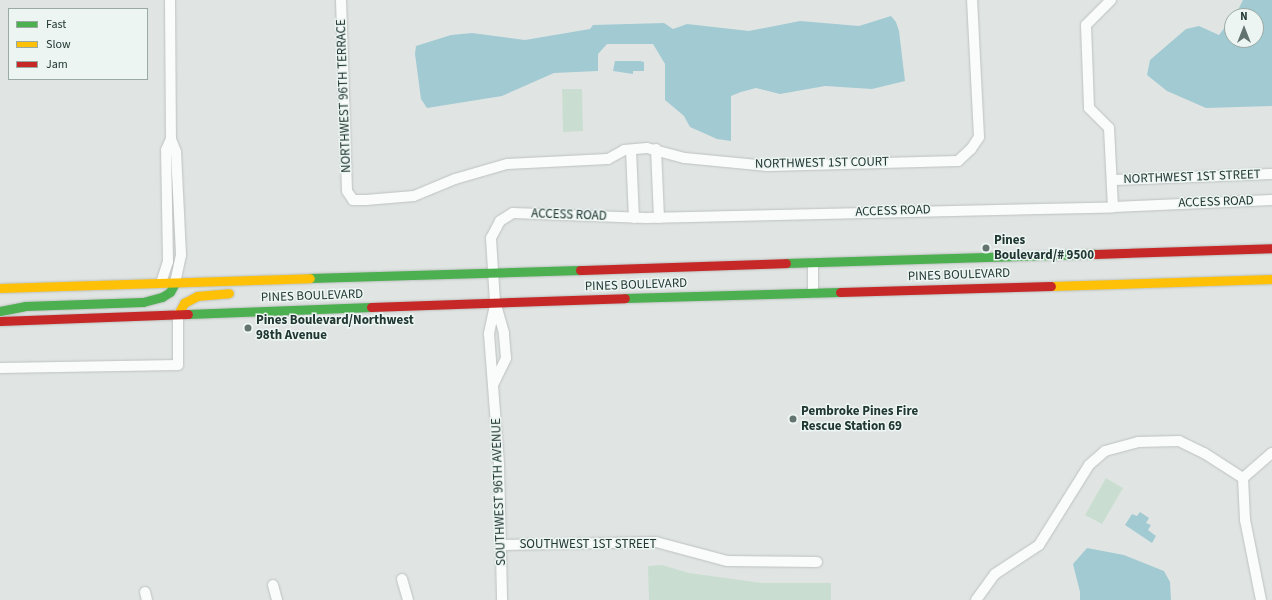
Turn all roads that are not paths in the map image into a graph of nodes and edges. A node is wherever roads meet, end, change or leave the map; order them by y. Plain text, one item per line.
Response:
1 (170, 0) edge
2 (341, 0) edge
3 (972, 0) edge
4 (1110, 0) edge
5 (171, 139) junction
6 (656, 149) junction
7 (631, 150) junction
8 (1272, 174) edge
9 (1113, 180) junction
10 (347, 192) joint
11 (1272, 200) edge
12 (1113, 207) junction
13 (513, 213) joint
14 (634, 218) junction
15 (659, 218) junction
16 (1272, 248) edge
17 (813, 263) junction
18 (493, 272) junction
19 (331, 278) junction
20 (1272, 279) edge
21 (175, 283) junction
22 (161, 284) junction
23 (0, 288) edge
24 (290, 289) dead end
25 (814, 292) junction
26 (238, 293) dead end
27 (495, 302) junction
28 (0, 311) edge
29 (178, 314) junction
30 (0, 321) edge
31 (0, 368) edge
32 (493, 385) junction
33 (1272, 453) edge
34 (1243, 478) junction
35 (502, 545) junction
36 (817, 562) dead end
37 (402, 579) dead end
38 (273, 585) dead end
39 (978, 597) edge
40 (277, 600) edge
41 (408, 600) edge
42 (502, 600) edge
43 (1261, 600) edge

1 - 5 street
2 - 10 street, NORTHWEST 96TH TERRACE
3 - 6 street, NORTHWEST 1ST COURT
4 - 9 street
5 - 21 street
5 - 22 street
6 - 7 street, NORTHWEST 1ST COURT
6 - 15 street
7 - 10 street, NORTHWEST 1ST COURT
7 - 14 street
8 - 9 street, NORTHWEST 1ST STREET
9 - 12 street
11 - 12 street, ACCESS ROAD
12 - 15 street, ACCESS ROAD
13 - 14 street, ACCESS ROAD
13 - 18 street, SOUTHWEST 96TH AVENUE
14 - 15 street, ACCESS ROAD
16 - 17 highway, PINES BOULEVARD
17 - 18 highway, PINES BOULEVARD
17 - 25 street
18 - 19 highway, PINES BOULEVARD
18 - 27 street, SOUTHWEST 96TH AVENUE
19 - 21 highway, PINES BOULEVARD
19 - 24 highway
20 - 25 highway, PINES BOULEVARD
21 - 22 highway, PINES BOULEVARD
21 - 28 highway
22 - 23 highway, PINES BOULEVARD
25 - 27 highway, PINES BOULEVARD
26 - 29 highway
27 - 29 highway, PINES BOULEVARD
27 - 32 street, SOUTHWEST 96TH AVENUE
27 - 32 street, SOUTHWEST 96TH AVENUE
29 - 30 highway, PINES BOULEVARD
29 - 31 street
32 - 35 street, SOUTHWEST 96TH AVENUE
33 - 34 street
34 - 39 street
34 - 43 street
35 - 36 street, SOUTHWEST 1ST STREET
35 - 42 street, SOUTHWEST 96TH AVENUE
37 - 41 street
38 - 40 street

